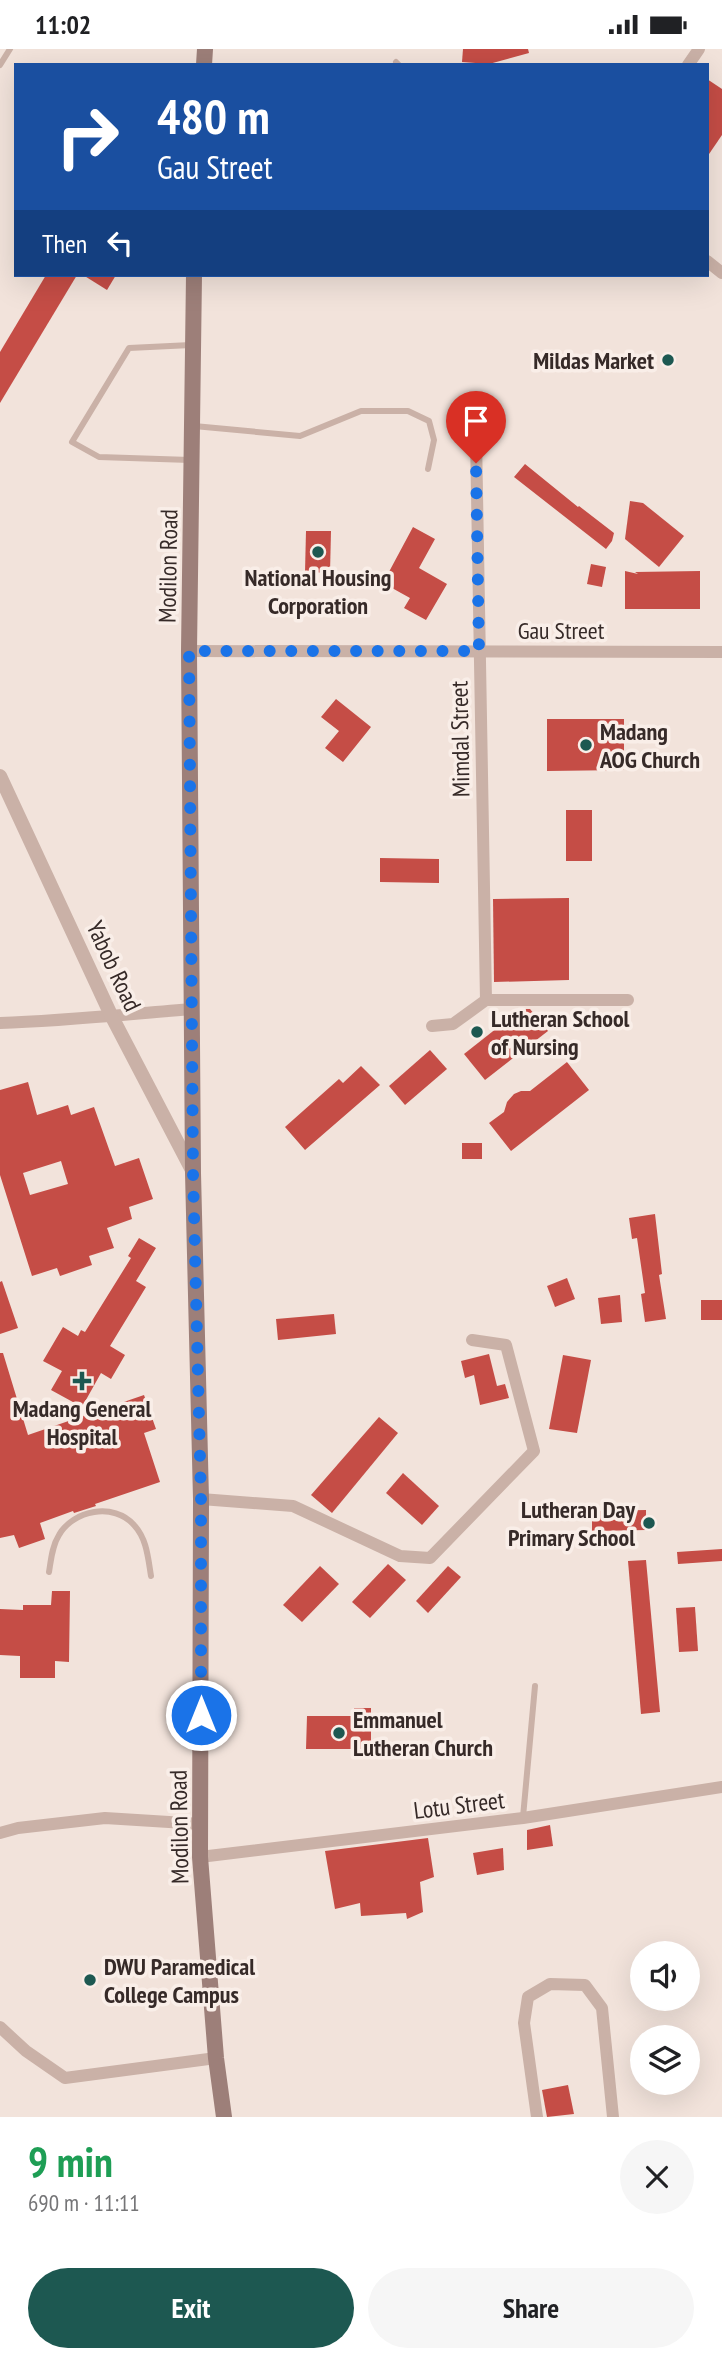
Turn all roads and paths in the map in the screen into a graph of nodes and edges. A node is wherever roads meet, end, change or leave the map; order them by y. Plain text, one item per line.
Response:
1 (10, 49) edge
2 (0, 65) edge
3 (194, 277) edge
4 (193, 345) junction
5 (192, 425) junction
6 (476, 437) dead end
7 (192, 460) junction
8 (428, 469) dead end
9 (189, 651) junction
10 (479, 651) junction
11 (722, 652) edge
12 (0, 776) edge
13 (486, 1000) junction
14 (628, 1000) dead end
15 (193, 1009) junction
16 (111, 1015) junction
17 (0, 1024) edge
18 (432, 1026) dead end
19 (193, 1173) junction
20 (472, 1341) dead end
21 (201, 1499) junction
22 (50, 1572) dead end
23 (151, 1577) dead end
24 (535, 1686) dead end
25 (722, 1787) edge
26 (523, 1818) junction
27 (201, 1824) junction
28 (0, 1833) edge
29 (200, 1857) junction
30 (0, 2027) edge
31 (216, 2058) junction
32 (223, 2117) edge
33 (537, 2117) edge
34 (613, 2117) edge

1 - 2 lane
3 - 4 main road, Modilon Road
4 - 5 main road, Modilon Road
4 - 7 lane
5 - 7 main road, Modilon Road
5 - 8 lane
6 - 10 street, Mimdal Street
7 - 9 main road, Modilon Road
9 - 10 street, Gau Street
9 - 15 main road, Modilon Road
10 - 11 street, Gau Street
10 - 13 street, Mimdal Street
12 - 16 street, Yabob Road
13 - 14 street
13 - 18 street
15 - 16 street
15 - 19 main road, Modilon Road
16 - 17 street
16 - 19 street, Yabob Road
19 - 21 main road, Modilon Road
20 - 21 street
21 - 27 main road, Modilon Road
22 - 23 lane
24 - 26 lane
25 - 26 street, Lotu Street
26 - 29 street, Lotu Street
27 - 28 street
27 - 29 main road, Modilon Road
29 - 31 main road, Modilon Road
30 - 31 street
31 - 32 main road, Modilon Road
33 - 34 street

